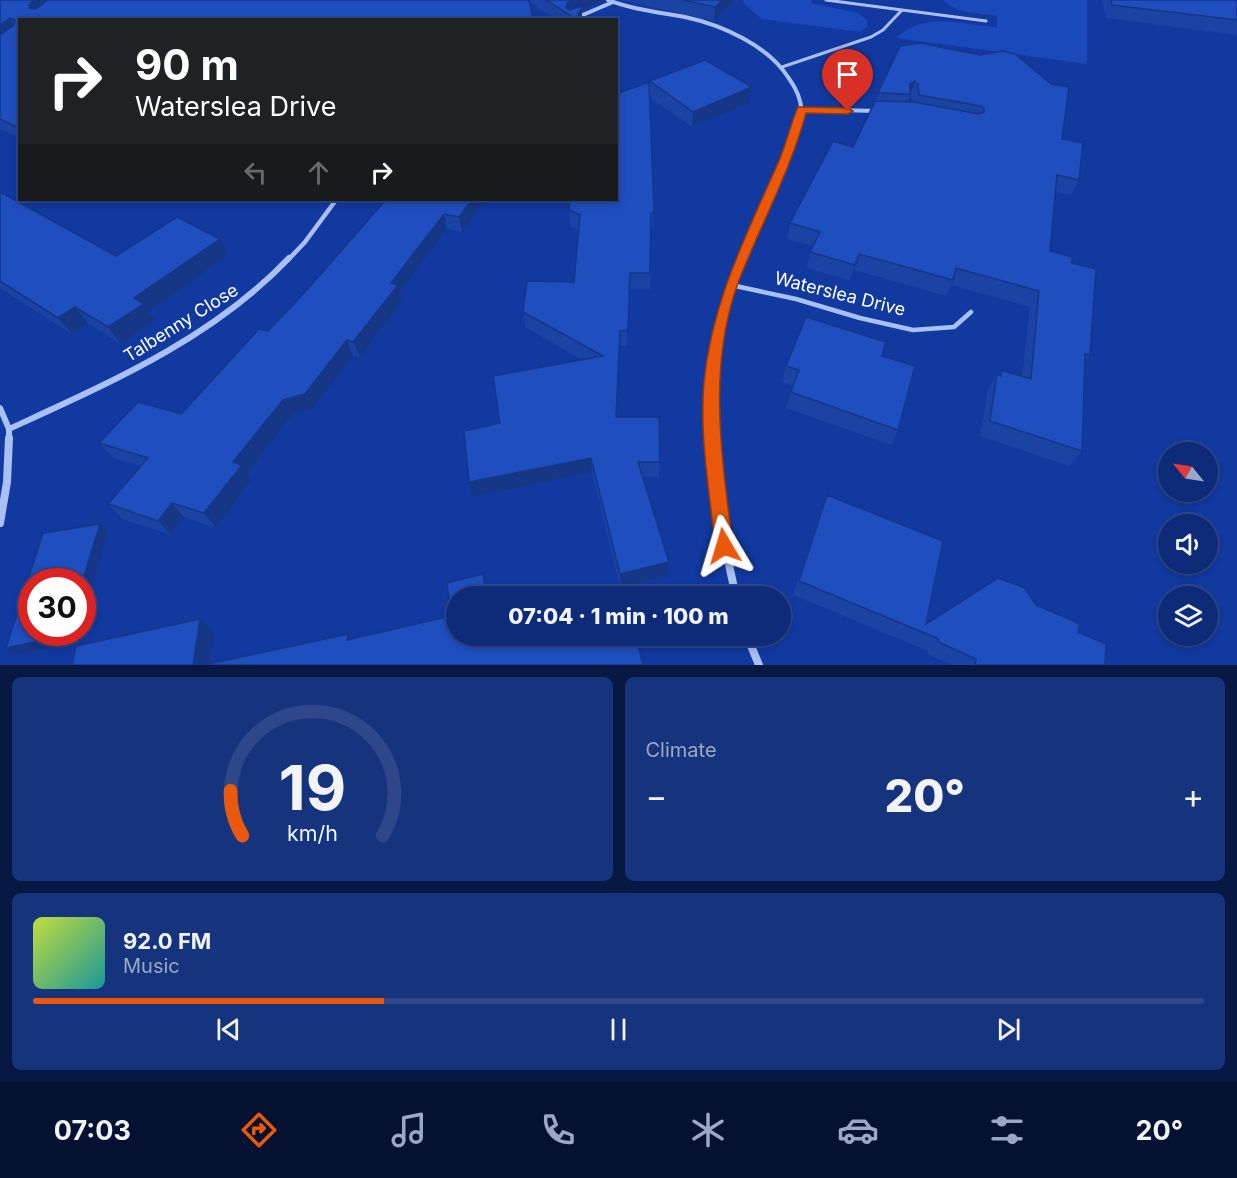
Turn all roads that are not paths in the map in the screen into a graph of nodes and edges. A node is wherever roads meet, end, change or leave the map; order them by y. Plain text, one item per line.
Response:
1 (826, 0) edge
2 (610, 1) edge
3 (902, 10) junction
4 (575, 18) edge
5 (986, 21) dead end
6 (782, 67) junction
7 (802, 110) junction
8 (883, 112) edge
9 (335, 201) edge
10 (731, 285) junction
11 (971, 312) dead end
12 (0, 408) edge
13 (9, 429) junction
14 (0, 523) edge
15 (733, 586) edge
16 (751, 646) edge
17 (759, 665) edge

1 - 3 lane
2 - 4 street
2 - 6 street
3 - 5 lane
3 - 6 lane
6 - 7 street
7 - 8 street
7 - 10 street
9 - 13 street, Talbenny Close
10 - 11 lane, Waterslea Drive
10 - 15 street
12 - 13 street
13 - 14 street
16 - 17 street

